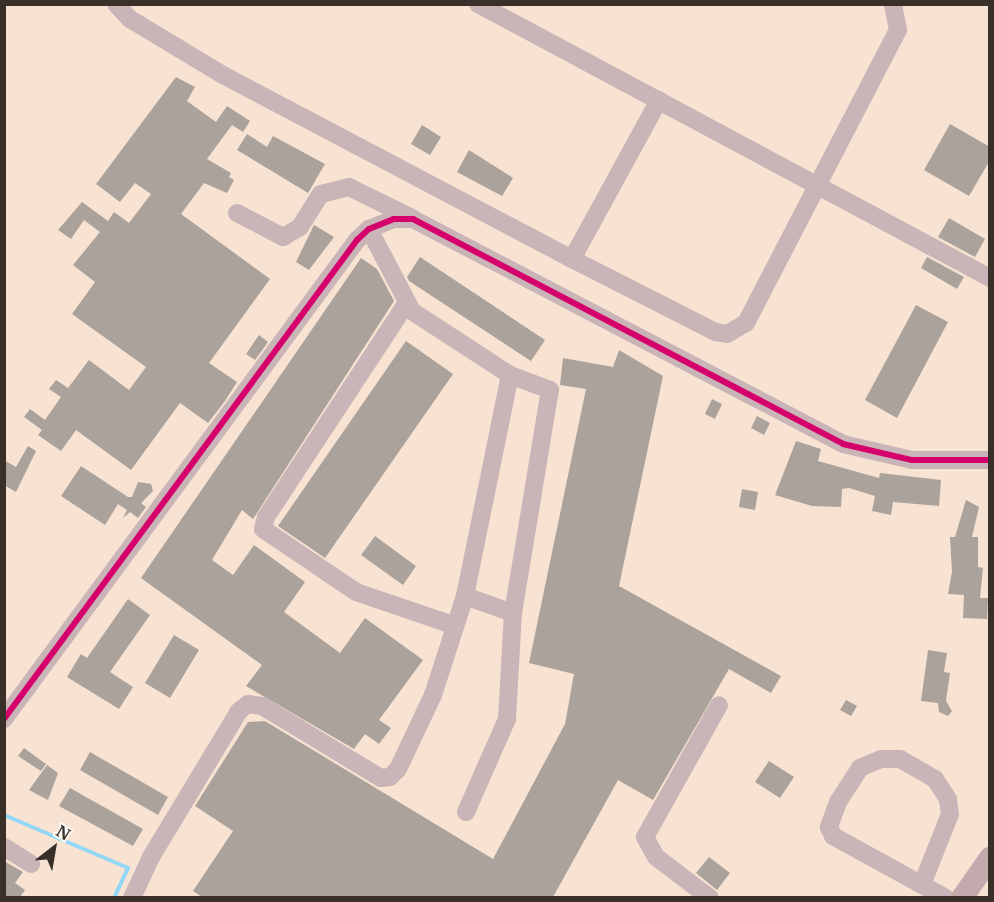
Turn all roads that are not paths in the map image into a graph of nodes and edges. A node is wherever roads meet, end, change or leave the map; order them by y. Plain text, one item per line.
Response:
1 (116, 4) edge
2 (478, 4) edge
3 (893, 4) edge
4 (658, 100) junction
5 (816, 186) junction
6 (237, 213) dead end
7 (413, 219) junction
8 (369, 229) junction
9 (572, 259) junction
10 (990, 278) edge
11 (406, 304) junction
12 (510, 375) junction
13 (990, 460) edge
14 (465, 596) junction
15 (513, 613) junction
16 (453, 625) junction
17 (719, 705) dead end
18 (4, 719) edge
19 (466, 812) dead end
20 (4, 847) edge
21 (990, 858) edge
22 (31, 864) dead end
23 (923, 882) junction
24 (132, 897) edge
25 (710, 897) edge
26 (946, 897) edge
27 (962, 897) edge

1 - 9 street
2 - 4 street
3 - 5 street
4 - 5 street
4 - 9 street
5 - 9 street
5 - 10 street
6 - 7 street
7 - 8 street
7 - 13 street
8 - 11 street
8 - 18 street
11 - 12 street
11 - 16 street
12 - 14 street
12 - 15 street
14 - 15 street
14 - 16 street
15 - 19 street
16 - 24 street
17 - 25 street
20 - 22 street
21 - 27 main road
23 - 23 street
23 - 26 street

